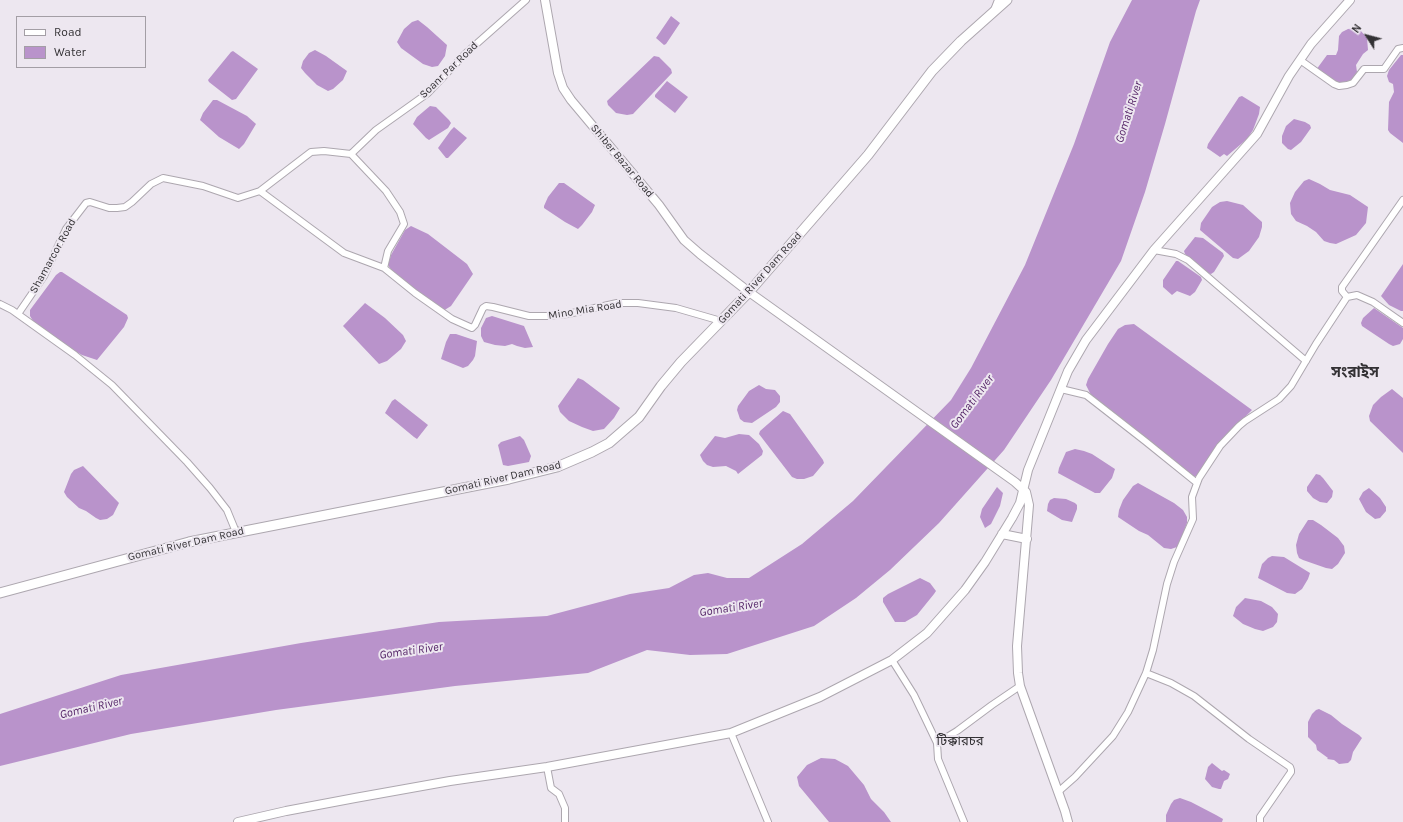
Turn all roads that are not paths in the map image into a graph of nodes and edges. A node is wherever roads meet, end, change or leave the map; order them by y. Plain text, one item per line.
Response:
1 (526, 0) edge
2 (545, 0) edge
3 (998, 0) edge
4 (1007, 0) edge
5 (1350, 0) edge
6 (992, 13) junction
7 (1403, 48) edge
8 (1300, 60) junction
9 (351, 154) junction
10 (260, 191) junction
11 (1403, 200) edge
12 (1154, 250) junction
13 (384, 268) junction
14 (749, 292) junction
15 (1347, 297) junction
16 (0, 304) edge
17 (18, 314) junction
18 (721, 321) junction
19 (1403, 323) edge
20 (1306, 361) junction
21 (1061, 389) junction
22 (1197, 483) junction
23 (1023, 488) junction
24 (236, 532) junction
25 (1002, 534) junction
26 (1027, 539) junction
27 (0, 593) edge
28 (892, 660) junction
29 (1146, 673) junction
30 (1020, 686) junction
31 (731, 733) junction
32 (937, 743) junction
33 (547, 768) junction
34 (1058, 792) junction
35 (238, 822) edge
36 (565, 822) edge
37 (768, 822) edge
38 (964, 822) edge
39 (1068, 822) edge
40 (1260, 822) edge

1 - 9 street, Soanr Par Road
2 - 14 street, Shiber Bazar Road
3 - 6 street
4 - 6 main road, Gomati River Dam Road
5 - 8 street
6 - 14 main road, Gomati River Dam Road
7 - 8 street
8 - 12 street
9 - 10 street, Shamarcor Road
9 - 13 street
10 - 13 street, Mino Mia Road
10 - 17 street, Shamarcor Road
11 - 15 street
12 - 20 street
12 - 21 street
13 - 18 street, Mino Mia Road
14 - 18 main road, Gomati River Dam Road
14 - 23 street, Shiber Bazar Road
15 - 19 street
15 - 20 street
16 - 17 street
17 - 24 street
18 - 24 main road, Gomati River Dam Road
20 - 22 street
21 - 22 street
21 - 23 street
22 - 29 street
23 - 25 street
23 - 26 street
24 - 27 main road, Gomati River Dam Road
25 - 26 street
25 - 28 street
26 - 30 street
28 - 31 street
28 - 32 street
29 - 34 street
29 - 40 street
30 - 32 street
30 - 34 street
31 - 33 street
31 - 37 street
32 - 38 street
33 - 35 street
33 - 36 street
34 - 39 street

